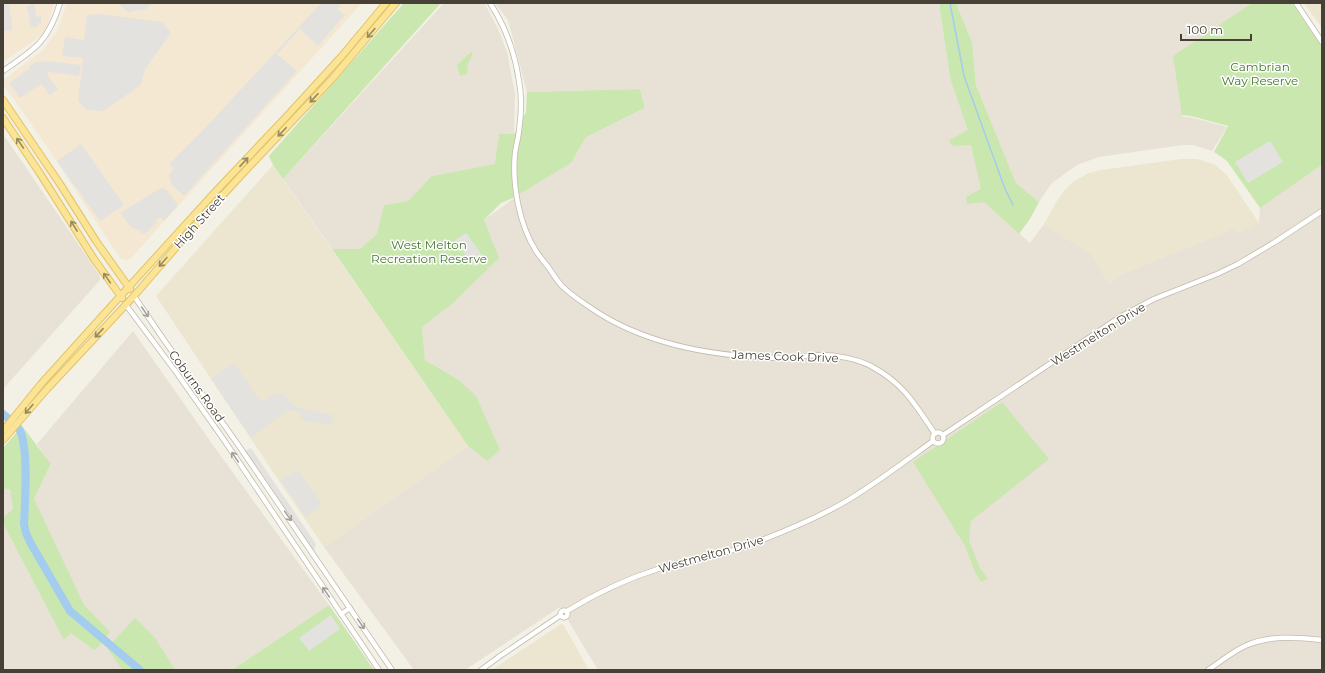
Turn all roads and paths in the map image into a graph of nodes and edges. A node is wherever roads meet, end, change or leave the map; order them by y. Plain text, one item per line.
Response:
1 (60, 3) edge
2 (386, 3) edge
3 (396, 3) edge
4 (490, 3) edge
5 (1296, 3) edge
6 (1322, 42) edge
7 (3, 71) edge
8 (3, 100) edge
9 (3, 118) edge
10 (43, 159) junction
11 (33, 163) junction
12 (1322, 211) edge
13 (128, 287) junction
14 (120, 296) junction
15 (134, 296) junction
16 (126, 305) junction
17 (41, 384) junction
18 (47, 389) junction
19 (36, 391) junction
20 (41, 396) junction
21 (15, 421) junction
22 (8, 428) edge
23 (935, 434) junction
24 (943, 435) junction
25 (3, 440) edge
26 (933, 441) junction
27 (266, 484) junction
28 (257, 490) junction
29 (350, 608) junction
30 (341, 614) junction
31 (1322, 640) edge
32 (379, 670) edge
33 (392, 670) edge
34 (481, 670) edge
35 (1208, 670) edge

1 - 7 street
13 -> 2 main road, High Street
3 -> 15 main road, High Street
4 - 23 street, James Cook Drive
5 - 6 street
8 - 10 main road, Coburns Road
11 -> 9 main road, Coburns Road
10 - 11 main road
10 - 13 main road, Coburns Road
14 -> 11 main road, Coburns Road
12 - 24 street, Westmelton Drive
13 - 14 main road, High Street
13 - 15 main road, Coburns Road
14 - 16 main road, Coburns Road
14 - 17 main road, High Street
15 - 16 main road, High Street
15 -> 27 street, Coburns Road
16 -> 18 main road, High Street
28 -> 16 street, Coburns Road
17 - 18 main road
17 - 19 main road, High Street
18 - 20 main road, High Street
19 - 20 main road
19 - 21 main road, High Street
20 -> 21 main road, High Street
21 - 22 main road, High Street
22 - 25 main road, High Street
23 - 24 street
23 - 26 street
24 - 26 street
26 - 34 street, Westmelton Drive
27 - 28 street
27 -> 29 street, Coburns Road
30 -> 28 street, Coburns Road
29 - 30 street
29 -> 33 street, Coburns Road
30 - 32 street, Coburns Road
31 - 35 street

